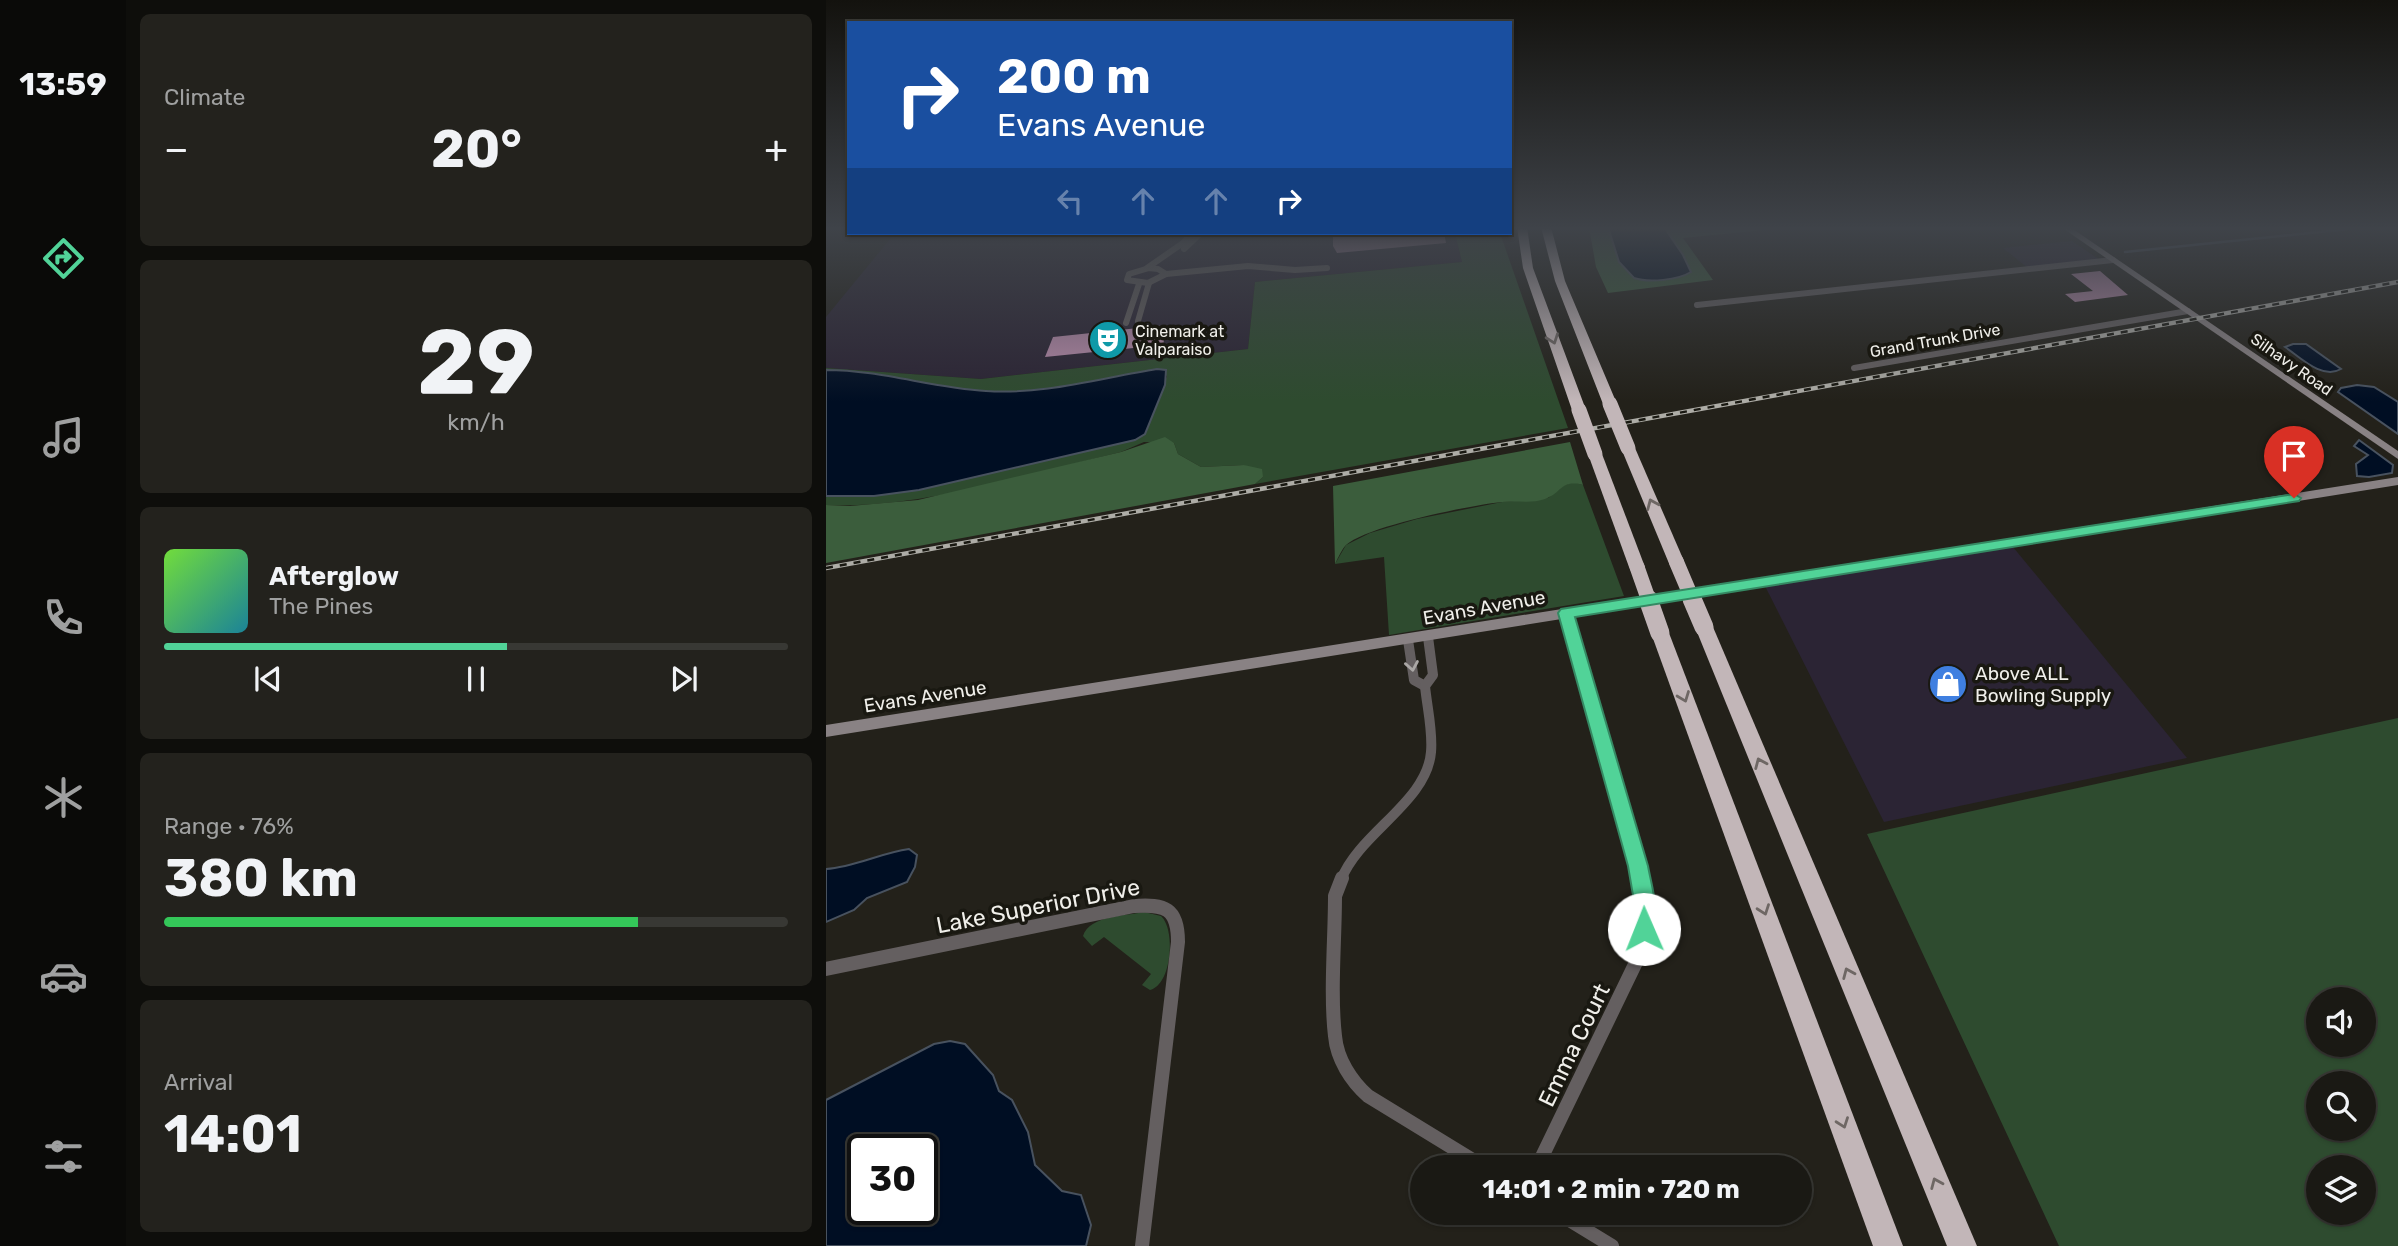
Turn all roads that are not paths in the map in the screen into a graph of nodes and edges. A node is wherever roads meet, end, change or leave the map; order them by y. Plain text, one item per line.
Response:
1 (1139, 285) edge
2 (1148, 285) edge
3 (1534, 285) edge
4 (1562, 285) edge
5 (1567, 285) edge
6 (1881, 285) edge
7 (2150, 285) edge
8 (1697, 305) dead end
9 (1570, 307) junction
10 (2188, 311) junction
11 (1138, 321) dead end
12 (1126, 323) dead end
13 (1854, 368) dead end
14 (2398, 456) edge
15 (2398, 481) edge
16 (1566, 613) junction
17 (1427, 637) junction
18 (1408, 640) junction
19 (1425, 686) junction
20 (826, 731) edge
21 (826, 969) edge
22 (1464, 1155) edge
23 (1543, 1155) edge
24 (1578, 1225) edge
25 (1142, 1246) edge
26 (1612, 1246) edge
27 (1888, 1246) edge
28 (1962, 1246) edge

1 - 12 street
2 - 11 street
3 -> 27 highway, bridge
4 - 9 highway
5 - 9 highway
6 - 8 street
7 - 10 street, Silhavy Road
28 -> 9 highway, bridge
10 - 13 street, Grand Trunk Drive
10 - 14 street, Silhavy Road
15 - 16 street, Evans Avenue
16 - 17 street, Evans Avenue
16 - 23 street, Emma Court
17 - 18 street, Evans Avenue
17 - 19 street
18 -> 19 street
18 - 20 street, Evans Avenue
19 - 22 street
21 - 25 street, Lake Superior Drive
24 - 26 street

